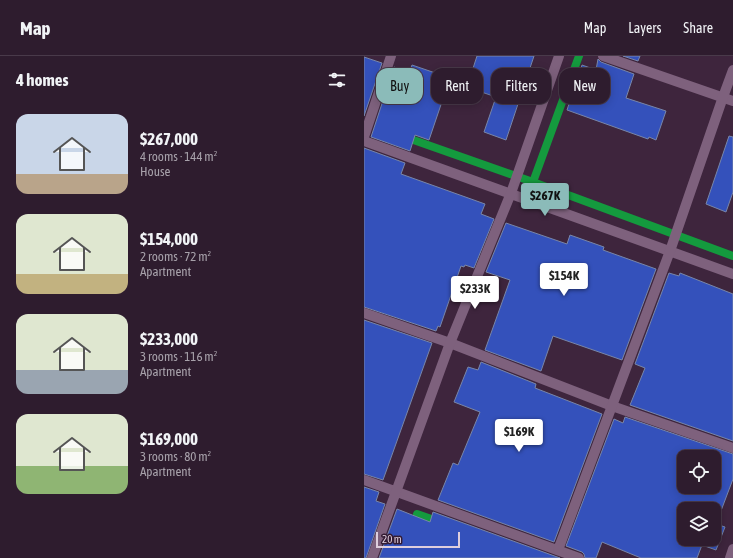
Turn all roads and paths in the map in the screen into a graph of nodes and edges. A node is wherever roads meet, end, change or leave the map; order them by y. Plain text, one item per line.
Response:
1 (392, 56) edge
2 (559, 56) edge
3 (603, 56) edge
4 (733, 70) edge
5 (723, 97) junction
6 (733, 101) edge
7 (364, 137) edge
8 (364, 141) edge
9 (511, 193) junction
10 (670, 251) junction
11 (733, 274) edge
12 (364, 313) edge
13 (450, 343) junction
14 (612, 406) junction
15 (733, 448) edge
16 (364, 480) edge
17 (397, 492) junction
18 (733, 549) edge
19 (558, 550) junction
20 (372, 558) edge
21 (579, 558) edge
22 (730, 558) edge

1 - 7 street
2 - 9 street
3 - 5 street
4 - 5 street
5 - 6 street
5 - 10 street
8 - 9 street
9 - 10 street
9 - 13 street
10 - 11 street
10 - 14 street
12 - 13 street
13 - 14 street
13 - 17 street
14 - 15 street
14 - 19 street
16 - 17 street
17 - 19 street
17 - 20 street
18 - 22 street
19 - 21 street

